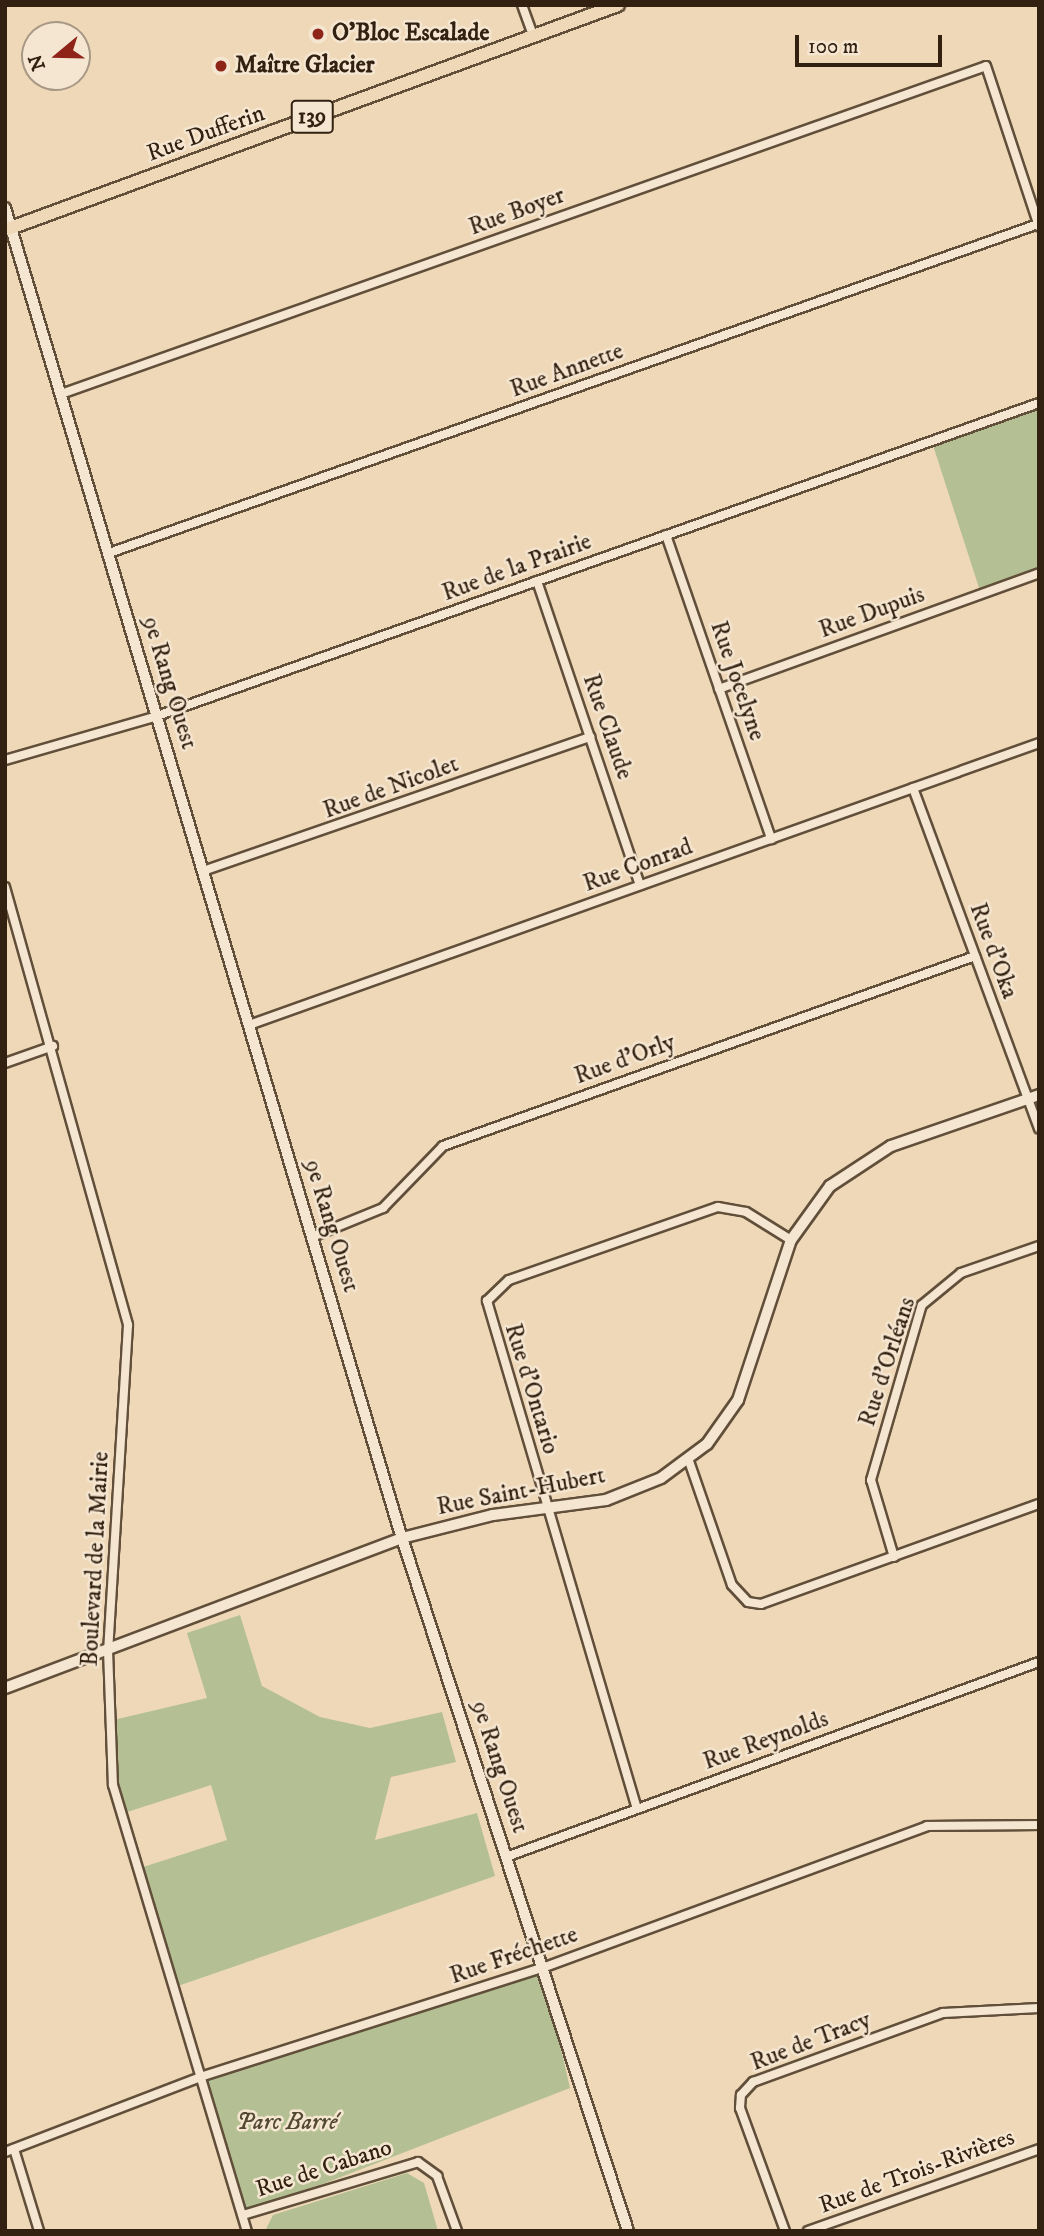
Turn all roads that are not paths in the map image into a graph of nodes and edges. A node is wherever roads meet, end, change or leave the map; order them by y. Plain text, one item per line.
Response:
1 (522, 5) edge
2 (618, 5) edge
3 (533, 36) junction
4 (5, 208) edge
5 (1038, 225) edge
6 (9, 229) edge
7 (61, 394) junction
8 (1039, 403) edge
9 (666, 535) junction
10 (109, 553) junction
11 (1039, 573) edge
12 (537, 581) junction
13 (719, 690) junction
14 (157, 716) junction
15 (590, 737) junction
16 (1039, 743) edge
17 (5, 760) edge
18 (913, 788) junction
19 (771, 839) junction
20 (203, 872) junction
21 (640, 886) junction
22 (5, 887) edge
23 (975, 957) junction
24 (249, 1026) junction
25 (53, 1046) junction
26 (5, 1063) edge
27 (1034, 1097) edge
28 (1039, 1128) edge
29 (312, 1237) junction
30 (791, 1240) junction
31 (1039, 1246) edge
32 (689, 1461) junction
33 (1039, 1504) edge
34 (547, 1508) junction
35 (402, 1538) junction
36 (894, 1557) junction
37 (108, 1650) junction
38 (1039, 1662) edge
39 (5, 1688) edge
40 (637, 1809) junction
41 (1039, 1825) edge
42 (506, 1857) junction
43 (542, 1968) junction
44 (1039, 2008) edge
45 (200, 2077) junction
46 (1039, 2149) edge
47 (10, 2151) edge
48 (243, 2215) junction
49 (39, 2231) edge
50 (247, 2231) edge
51 (457, 2231) edge
52 (628, 2231) edge
53 (785, 2231) edge
54 (808, 2231) edge

1 - 3 street
2 - 3 main road, Rue Dufferin / 139
3 - 6 main road, Rue Dufferin / 139
4 - 6 street, 9e Rang Ouest
5 - 7 street, Rue Boyer
5 - 10 street, Rue Annette
6 - 7 street, 9e Rang Ouest
7 - 10 street, 9e Rang Ouest
8 - 9 street, Rue de la Prairie
9 - 12 street, Rue de la Prairie
9 - 13 street, Rue Jocelyne
10 - 14 street, 9e Rang Ouest
11 - 13 street, Rue Dupuis
12 - 14 street, Rue de la Prairie
12 - 15 street, Rue Claude
13 - 19 street, Rue Jocelyne
14 - 17 street, Rue de la Prairie
14 - 20 street, 9e Rang Ouest
15 - 20 street, Rue de Nicolet
15 - 21 street, Rue Claude
16 - 18 street, Rue Conrad
18 - 19 street, Rue Conrad
18 - 23 street, Rue d'Oka
19 - 21 street, Rue Conrad
20 - 24 street, 9e Rang Ouest
21 - 24 street, Rue Conrad
22 - 25 street, Boulevard de la Mairie
23 - 27 street, Rue d'Oka
23 - 29 street, Rue d'Orly
24 - 29 street, 9e Rang Ouest
25 - 26 street
25 - 37 street, Boulevard de la Mairie
27 - 28 street, Rue d'Oka
27 - 30 street, Rue Saint-Hubert
29 - 35 street, 9e Rang Ouest
30 - 32 street, Rue Saint-Hubert
30 - 34 street, Rue d'Ontario
31 - 36 street, Rue d'Orléans
32 - 34 street, Rue Saint-Hubert
32 - 36 street
33 - 36 street
34 - 35 street, Rue Saint-Hubert
34 - 40 street, Rue d'Ontario
35 - 37 street, Rue Saint-Hubert
35 - 42 street, 9e Rang Ouest
37 - 39 street, Rue Saint-Hubert
37 - 45 street, Boulevard de la Mairie
38 - 40 street, Rue Reynolds
40 - 42 street, Rue Reynolds
41 - 43 street, Rue Fréchette
42 - 43 street, 9e Rang Ouest
43 - 45 street, Rue Fréchette
43 - 52 street, 9e Rang Ouest
44 - 53 street, Rue de Tracy
45 - 47 street, Rue Fréchette
45 - 48 street, Boulevard de la Mairie
46 - 54 street, Rue de Trois-Rivières
47 - 49 street
48 - 50 street, Boulevard de la Mairie
48 - 51 street, Rue de Cabano

